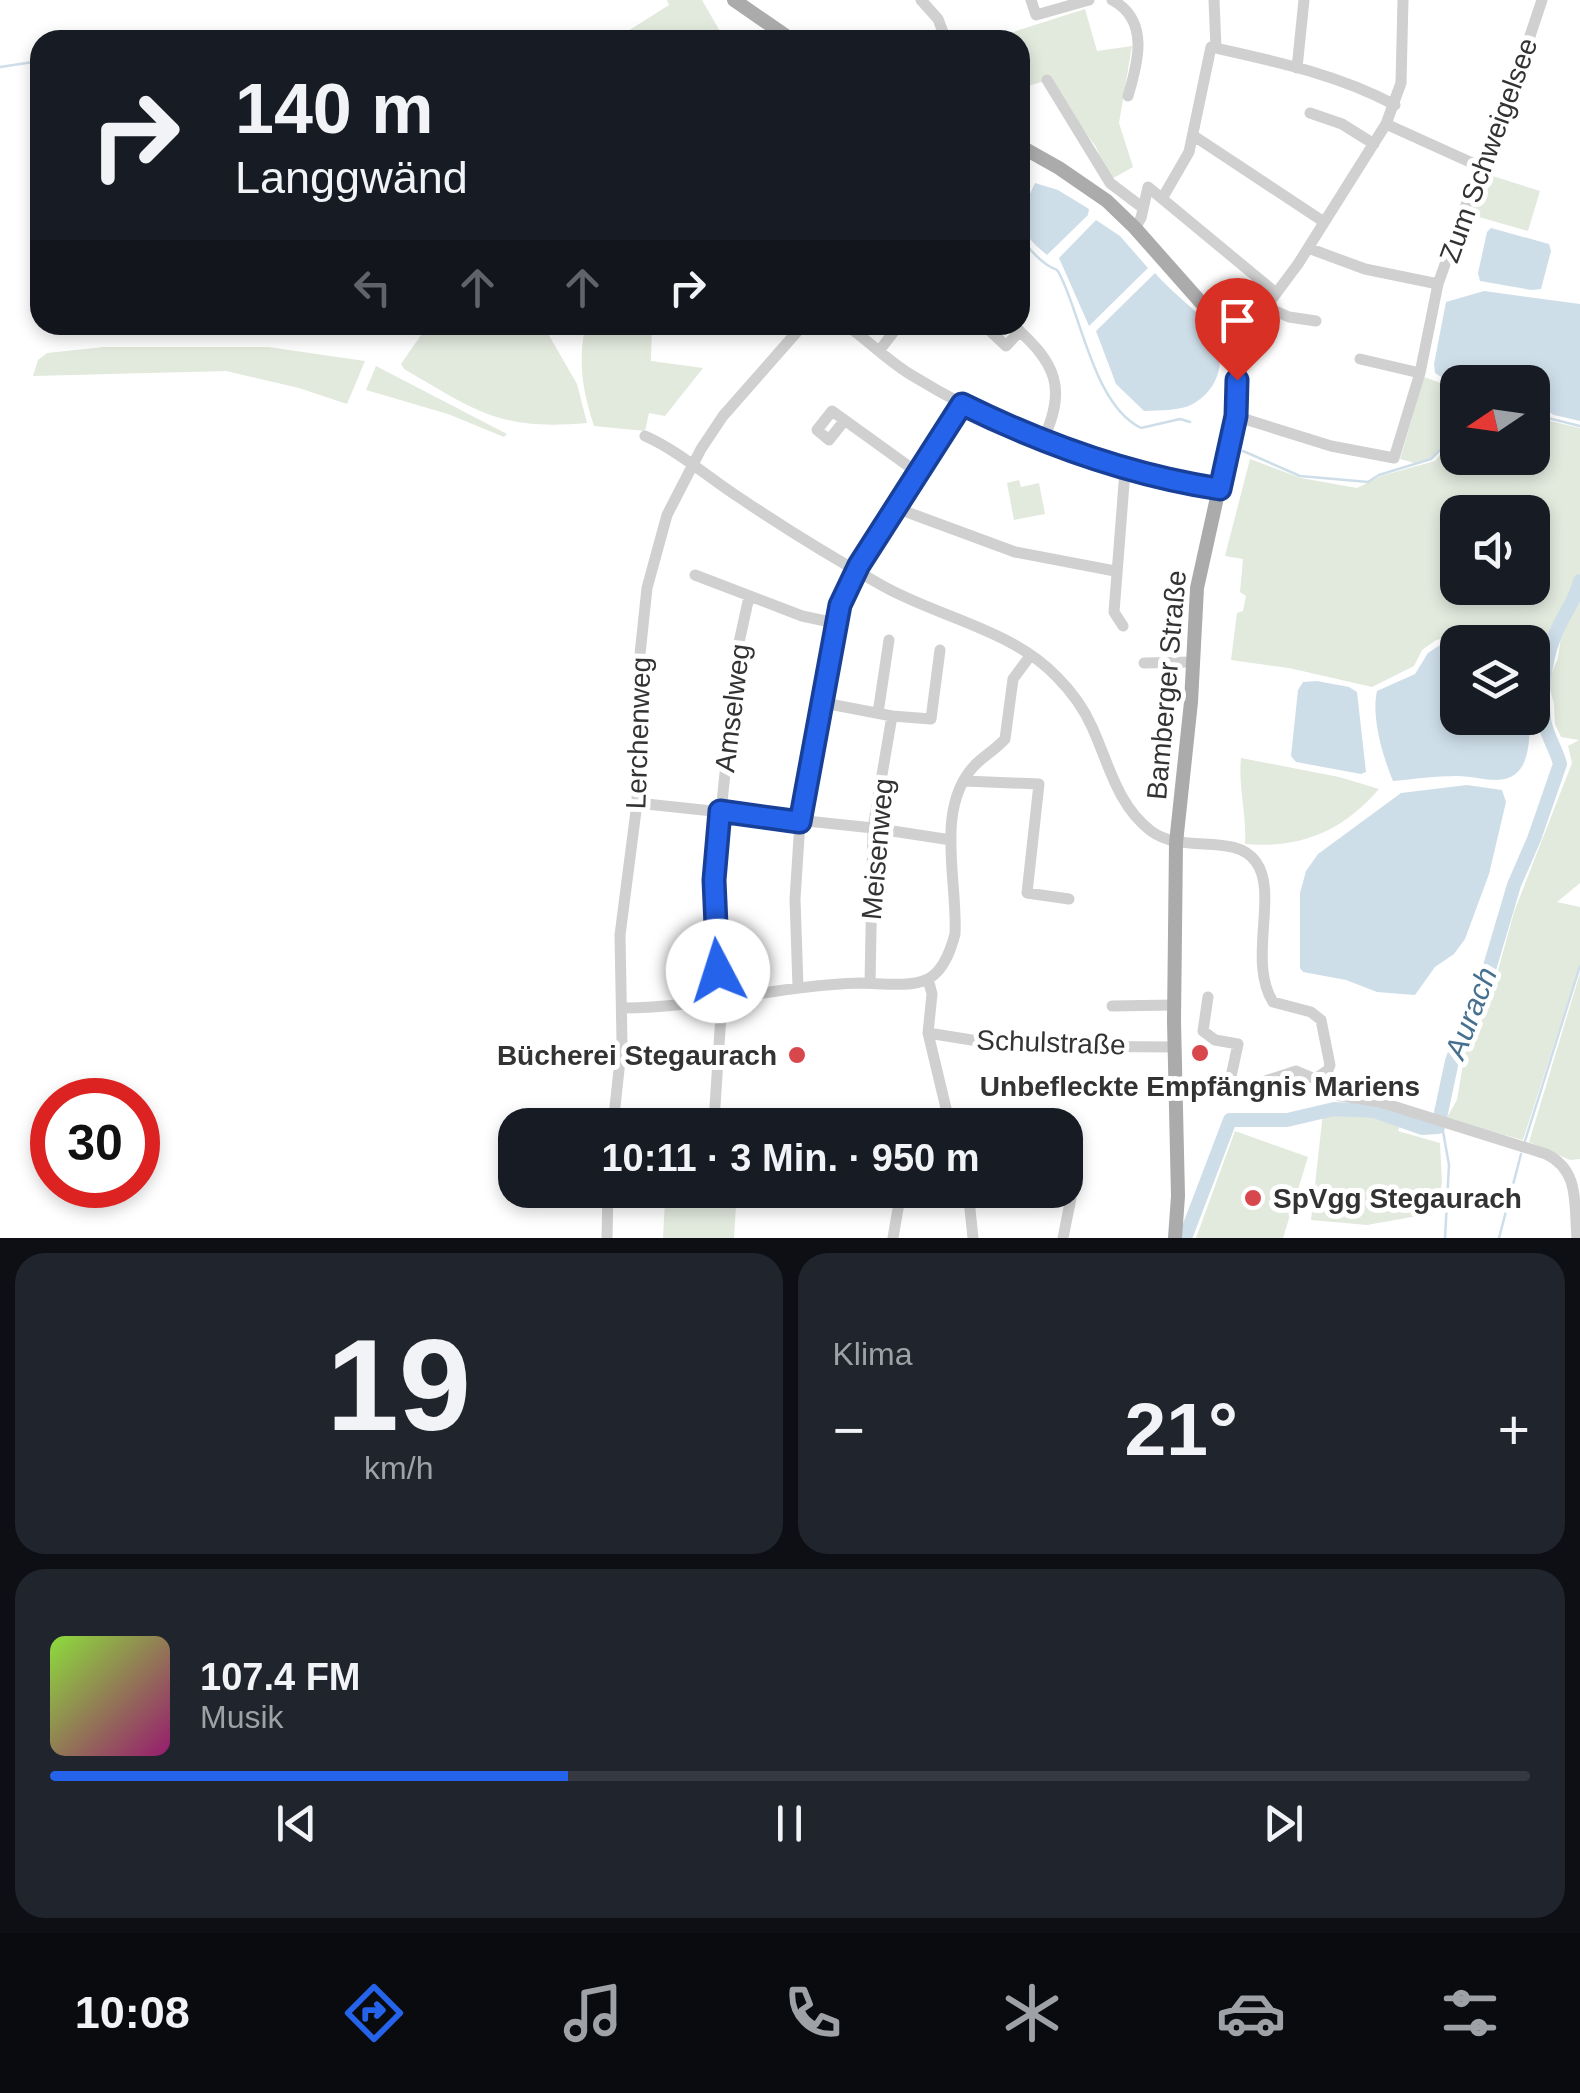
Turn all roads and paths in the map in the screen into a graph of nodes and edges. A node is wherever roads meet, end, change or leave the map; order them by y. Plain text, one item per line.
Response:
1 (734, 0) edge
2 (1031, 0) edge
3 (1089, 0) edge
4 (1112, 0) edge
5 (1214, 0) edge
6 (1304, 0) edge
7 (1402, 0) edge
8 (1542, 0) edge
9 (931, 3) edge
10 (778, 30) edge
11 (942, 30) edge
12 (1214, 47) junction
13 (1296, 68) junction
14 (1047, 80) dead end
15 (1128, 96) dead end
16 (1394, 105) junction
17 (1310, 113) dead end
18 (1386, 124) junction
19 (1194, 136) junction
20 (1374, 144) junction
21 (1030, 152) edge
22 (1480, 167) junction
23 (1163, 197) junction
24 (1143, 208) junction
25 (1324, 222) junction
26 (1136, 228) junction
27 (1308, 248) junction
28 (1438, 284) junction
29 (1276, 293) junction
30 (1266, 306) junction
31 (1316, 322) dead end
32 (794, 335) edge
33 (859, 335) edge
34 (892, 335) edge
35 (995, 335) edge
36 (1012, 335) edge
37 (1024, 335) edge
38 (1232, 346) junction
39 (879, 350) junction
40 (1360, 359) dead end
41 (1420, 372) junction
42 (962, 404) junction
43 (1236, 416) junction
44 (844, 421) dead end
45 (644, 436) dead end
46 (1042, 442) junction
47 (692, 466) junction
48 (1125, 471) junction
49 (918, 474) junction
50 (1220, 489) junction
51 (896, 508) junction
52 (857, 570) junction
53 (1115, 571) junction
54 (695, 575) dead end
55 (749, 597) junction
56 (835, 624) junction
57 (1123, 626) dead end
58 (889, 640) dead end
59 (940, 650) dead end
60 (1030, 656) junction
61 (1193, 662) junction
62 (1144, 663) dead end
63 (824, 703) junction
64 (878, 712) junction
65 (892, 716) junction
66 (965, 781) junction
67 (637, 803) junction
68 (720, 811) junction
69 (800, 822) junction
70 (874, 828) junction
71 (951, 840) junction
72 (1176, 842) junction
73 (1068, 899) dead end
74 (928, 979) junction
75 (870, 983) junction
76 (798, 988) junction
77 (1208, 997) dead end
78 (722, 1000) junction
79 (1174, 1005) junction
80 (1112, 1006) dead end
81 (623, 1008) junction
82 (928, 1033) junction
83 (1175, 1047) junction
84 (1315, 1078) junction
85 (1229, 1086) junction
86 (1176, 1088) junction
87 (614, 1108) edge
88 (715, 1108) edge
89 (946, 1108) edge
90 (608, 1208) edge
91 (898, 1208) edge
92 (970, 1208) edge
93 (1070, 1208) edge
94 (607, 1238) edge
95 (894, 1238) edge
96 (973, 1238) edge
97 (1063, 1238) edge
98 (1174, 1238) edge
99 (1577, 1238) edge

1 - 10 main road
2 - 3 street
4 - 15 street
5 - 12 street
6 - 13 street
7 - 16 street
8 - 22 street, Zum Schweigelsee
9 - 11 street
12 - 13 street
12 - 19 street
13 - 16 street
14 - 24 street
16 - 18 street
17 - 20 street
18 - 20 street
18 - 22 street
19 - 23 street
19 - 25 street
20 - 25 street
21 - 26 main road, Bamberger Straße
22 - 28 street, Zum Schweigelsee
23 - 24 street
23 - 29 street
24 - 26 street
25 - 27 street
26 - 38 main road, Bamberger Straße
27 - 28 street, Zum Schweigelsee
27 - 29 street
28 - 41 street
29 - 30 street
30 - 31 street
30 - 38 street
32 - 47 street, Lerchenweg
33 - 39 street
34 - 39 street
35 - 36 street
37 - 46 street
38 - 43 main road, Bamberger Straße
39 - 42 street
40 - 41 street
41 - 43 street
42 - 46 street
42 - 49 street
43 - 50 main road, Bamberger Straße
44 - 49 street
45 - 47 street
46 - 48 street
47 - 52 street
47 - 67 street, Lerchenweg
48 - 50 street
48 - 53 street
49 - 51 street
50 - 61 main road, Bamberger Straße
51 - 52 street
51 - 53 street
52 - 56 street
52 - 60 street
53 - 57 street
54 - 55 street
55 - 56 street
55 - 68 street, Amselweg
56 - 63 street
58 - 64 street
59 - 65 street
60 - 66 street
60 - 72 street
61 - 62 street
61 - 72 main road, Bamberger Straße
63 - 64 street
63 - 69 street
64 - 65 street
65 - 70 street, Meisenweg
66 - 71 street
66 - 73 street
67 - 68 street
67 - 81 street, Lerchenweg
68 - 69 street
68 - 78 street, Amselweg
69 - 70 street
69 - 76 street
70 - 71 street
70 - 75 street, Meisenweg
71 - 74 street
72 - 79 main road, Bamberger Straße
72 - 84 street
74 - 75 street
74 - 82 street
75 - 76 street
76 - 78 street
77 - 85 street
78 - 81 street
78 - 88 street, Amselweg
79 - 80 street
79 - 83 main road, Bamberger Straße
81 - 87 street, Lerchenweg
82 - 83 street, Schulstraße
82 - 89 street
83 - 86 main road, Bamberger Straße
84 - 85 street
84 - 99 street
85 - 86 street
86 - 98 main road, Bamberger Straße
90 - 94 street
91 - 95 street
92 - 96 street
93 - 97 street

